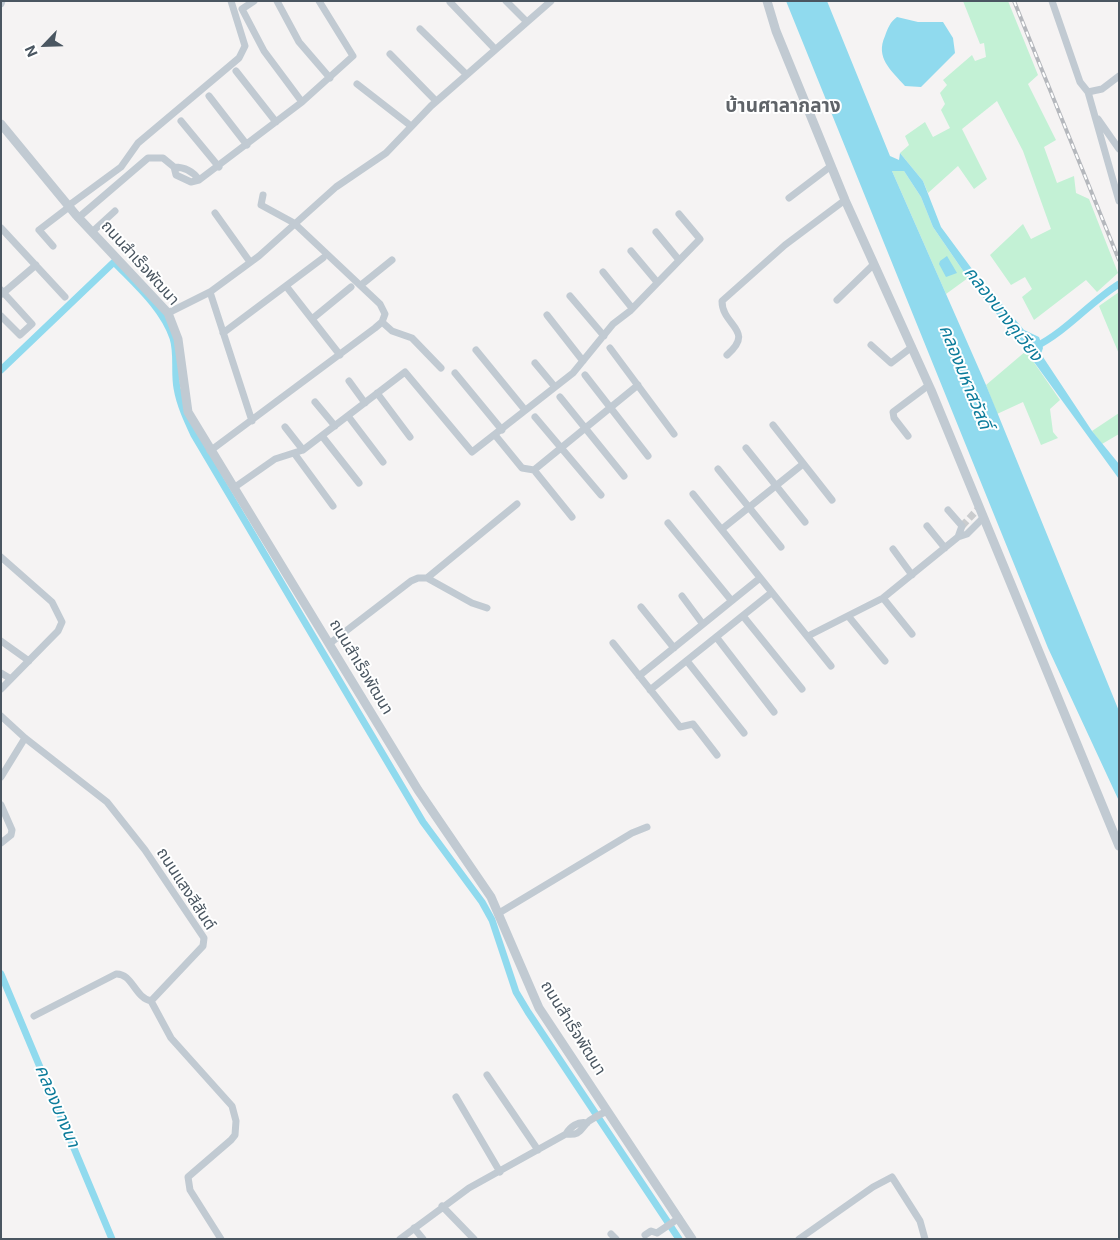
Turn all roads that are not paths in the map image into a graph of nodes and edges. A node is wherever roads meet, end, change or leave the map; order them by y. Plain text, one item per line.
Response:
1 (231, 1) edge
2 (254, 1) edge
3 (277, 1) edge
4 (319, 1) edge
5 (506, 1) edge
6 (551, 1) edge
7 (767, 1) edge
8 (1052, 1) edge
9 (450, 2) edge
10 (527, 22) junction
11 (420, 29) dead end
12 (495, 49) junction
13 (390, 54) dead end
14 (236, 72) dead end
15 (466, 74) junction
16 (1119, 76) edge
17 (330, 78) junction
18 (358, 84) dead end
19 (1088, 92) junction
20 (209, 96) dead end
21 (436, 101) junction
22 (302, 102) junction
23 (1095, 114) junction
24 (181, 121) dead end
25 (276, 122) junction
26 (1, 124) edge
27 (411, 126) junction
28 (247, 145) junction
29 (1119, 148) edge
30 (831, 166) junction
31 (219, 167) junction
32 (263, 194) dead end
33 (789, 198) dead end
34 (845, 200) junction
35 (1119, 201) edge
36 (69, 207) junction
37 (115, 211) dead end
38 (215, 213) dead end
39 (679, 214) dead end
40 (78, 218) junction
41 (294, 223) junction
42 (1, 228) edge
43 (92, 232) junction
44 (656, 232) dead end
45 (53, 246) dead end
46 (631, 251) dead end
47 (323, 258) dead end
48 (392, 260) dead end
49 (679, 260) junction
50 (250, 262) junction
51 (874, 264) junction
52 (36, 265) junction
53 (603, 272) dead end
54 (657, 282) junction
55 (361, 285) junction
56 (286, 286) junction
57 (351, 287) dead end
58 (2, 292) edge
59 (210, 292) junction
60 (65, 296) dead end
61 (570, 296) dead end
62 (836, 300) dead end
63 (632, 308) junction
64 (168, 313) junction
65 (547, 315) dead end
66 (1, 316) edge
67 (312, 319) junction
68 (382, 322) junction
69 (223, 333) junction
70 (604, 336) junction
71 (870, 345) dead end
72 (912, 347) junction
73 (610, 348) dead end
74 (476, 350) dead end
75 (340, 355) junction
76 (727, 355) dead end
77 (583, 361) junction
78 (536, 363) dead end
79 (440, 368) dead end
80 (455, 373) dead end
81 (585, 375) dead end
82 (349, 381) dead end
83 (638, 384) junction
84 (928, 385) junction
85 (554, 387) junction
86 (377, 394) junction
87 (560, 397) dead end
88 (316, 402) dead end
89 (365, 403) junction
90 (609, 408) junction
91 (525, 410) junction
92 (348, 416) junction
93 (535, 417) dead end
94 (252, 421) junction
95 (773, 425) dead end
96 (285, 426) dead end
97 (335, 426) junction
98 (584, 429) junction
99 (502, 430) junction
100 (674, 434) dead end
101 (495, 435) junction
102 (322, 436) junction
103 (908, 436) dead end
104 (410, 437) dead end
105 (560, 448) junction
106 (746, 448) dead end
107 (303, 450) junction
108 (210, 451) junction
109 (294, 453) junction
110 (648, 456) dead end
111 (383, 462) dead end
112 (803, 464) junction
113 (534, 470) junction
114 (718, 470) dead end
115 (624, 476) dead end
116 (358, 483) dead end
117 (776, 486) junction
118 (235, 487) junction
119 (693, 494) dead end
120 (600, 495) dead end
121 (832, 500) dead end
122 (517, 504) dead end
123 (333, 506) dead end
124 (749, 508) junction
125 (948, 510) dead end
126 (572, 517) dead end
127 (983, 518) junction
128 (805, 522) dead end
129 (668, 523) dead end
130 (927, 526) dead end
131 (722, 529) junction
132 (958, 537) junction
133 (781, 547) dead end
134 (945, 548) junction
135 (893, 549) dead end
136 (1, 557) edge
137 (912, 574) junction
138 (427, 578) junction
139 (760, 578) junction
140 (771, 593) junction
141 (682, 596) dead end
142 (883, 598) junction
143 (731, 600) junction
144 (641, 607) dead end
145 (487, 608) dead end
146 (743, 616) junction
147 (849, 616) junction
148 (702, 624) junction
149 (912, 634) dead end
150 (808, 636) junction
151 (717, 638) junction
152 (1, 641) edge
153 (613, 643) dead end
154 (329, 644) junction
155 (674, 648) junction
156 (29, 661) junction
157 (687, 661) junction
158 (886, 661) dead end
159 (830, 666) dead end
160 (1, 673) edge
161 (639, 676) junction
162 (11, 679) junction
163 (1, 689) edge
164 (802, 689) dead end
165 (650, 690) junction
166 (774, 712) dead end
167 (1, 716) edge
168 (744, 733) dead end
169 (24, 738) junction
170 (717, 755) dead end
171 (1, 777) edge
172 (1, 805) edge
173 (648, 828) dead end
174 (1, 843) edge
175 (1119, 846) edge
176 (499, 913) junction
177 (151, 1001) junction
178 (34, 1016) dead end
179 (487, 1075) dead end
180 (456, 1097) dead end
181 (604, 1113) junction
182 (538, 1150) junction
183 (500, 1172) junction
184 (442, 1206) junction
185 (675, 1220) junction
186 (414, 1228) junction
187 (658, 1234) edge
188 (645, 1235) dead end
189 (221, 1239) edge
190 (400, 1239) edge
191 (423, 1239) edge
192 (474, 1239) edge
193 (692, 1239) edge
194 (799, 1239) edge
195 (925, 1239) edge

1 - 36 street
2 - 22 street
3 - 17 street
4 - 17 street
5 - 10 street
6 - 10 street
7 - 30 street
8 - 19 street
9 - 12 street
10 - 12 street
11 - 15 street
12 - 15 street
13 - 21 street
14 - 25 street
15 - 21 street
16 - 19 street
17 - 22 street
18 - 27 street
19 - 23 street
20 - 28 street
21 - 27 street
22 - 25 street
23 - 29 street
23 - 35 street
24 - 31 street
25 - 28 street
26 - 36 street, ถนนสำเร็จพัฒนา
27 - 41 street
28 - 31 street
30 - 33 street
30 - 34 street
31 - 40 street
32 - 41 street
34 - 51 street
34 - 76 street
36 - 40 street, ถนนสำเร็จพัฒนา
36 - 45 street
37 - 43 street
38 - 50 street
39 - 49 street
40 - 43 street, ถนนสำเร็จพัฒนา
41 - 50 street
41 - 55 street
42 - 52 street
43 - 64 street, ถนนสำเร็จพัฒนา
44 - 49 street
46 - 54 street
47 - 56 street
48 - 55 street
49 - 54 street
50 - 59 street
51 - 62 street
51 - 72 street
52 - 58 street
52 - 60 street
53 - 63 street
54 - 63 street
55 - 68 street
56 - 67 street
56 - 69 street
57 - 67 street
58 - 66 street
59 - 64 street
59 - 69 street
61 - 70 street
63 - 70 street
64 - 108 street, ถนนสำเร็จพัฒนา
65 - 77 street
67 - 75 street
68 - 75 street
68 - 79 street
69 - 94 street
70 - 77 street
71 - 72 street
72 - 84 street
73 - 83 street
74 - 91 street
75 - 94 street
77 - 85 street
78 - 85 street
80 - 99 street
81 - 90 street
82 - 89 street
83 - 90 street
83 - 100 street
84 - 103 street
84 - 127 street
85 - 91 street
86 - 89 street
86 - 101 street
86 - 104 street
87 - 98 street
88 - 97 street
89 - 92 street
90 - 98 street
90 - 110 street
91 - 99 street
92 - 97 street
92 - 111 street
93 - 105 street
94 - 108 street
95 - 112 street
96 - 107 street
97 - 102 street
98 - 105 street
98 - 115 street
99 - 101 street
101 - 113 street
102 - 107 street
102 - 116 street
105 - 113 street
105 - 120 street
106 - 117 street
107 - 109 street
108 - 118 street, ถนนสำเร็จพัฒนา
109 - 118 street
109 - 123 street
112 - 117 street
112 - 121 street
113 - 126 street
114 - 124 street
117 - 124 street
117 - 128 street
118 - 154 street, ถนนสำเร็จพัฒนา
119 - 131 street
122 - 138 street
124 - 131 street
124 - 133 street
125 - 132 street
127 - 132 street
127 - 175 street
129 - 143 street
130 - 134 street
131 - 139 street
132 - 134 street
134 - 137 street
135 - 137 street
136 - 156 street
137 - 142 street
138 - 145 street
138 - 154 street
139 - 140 street
139 - 143 street
140 - 146 street
140 - 150 street
141 - 148 street
142 - 147 street
142 - 149 street
143 - 148 street
144 - 155 street
146 - 151 street
146 - 164 street
147 - 150 street
147 - 158 street
148 - 155 street
150 - 159 street
151 - 157 street
151 - 166 street
152 - 156 street
153 - 161 street
154 - 176 street, ถนนสำเร็จพัฒนา
155 - 161 street
156 - 162 street
157 - 165 street
157 - 168 street
160 - 162 street
161 - 165 street
162 - 163 street
165 - 170 street
167 - 169 street, ถนนแสงสีสันต์
169 - 171 street
169 - 177 street, ถนนแสงสีสันต์
172 - 174 street
173 - 176 street
176 - 181 street, ถนนสำเร็จพัฒนา
177 - 178 street
177 - 189 street
179 - 182 street
180 - 183 street
181 - 182 street
181 - 185 street, ถนนสำเร็จพัฒนา
182 - 183 street
183 - 184 street
184 - 186 street
184 - 192 street
185 - 187 street
185 - 193 street, ถนนสำเร็จพัฒนา
186 - 190 street
186 - 191 street
187 - 188 street
194 - 195 street

